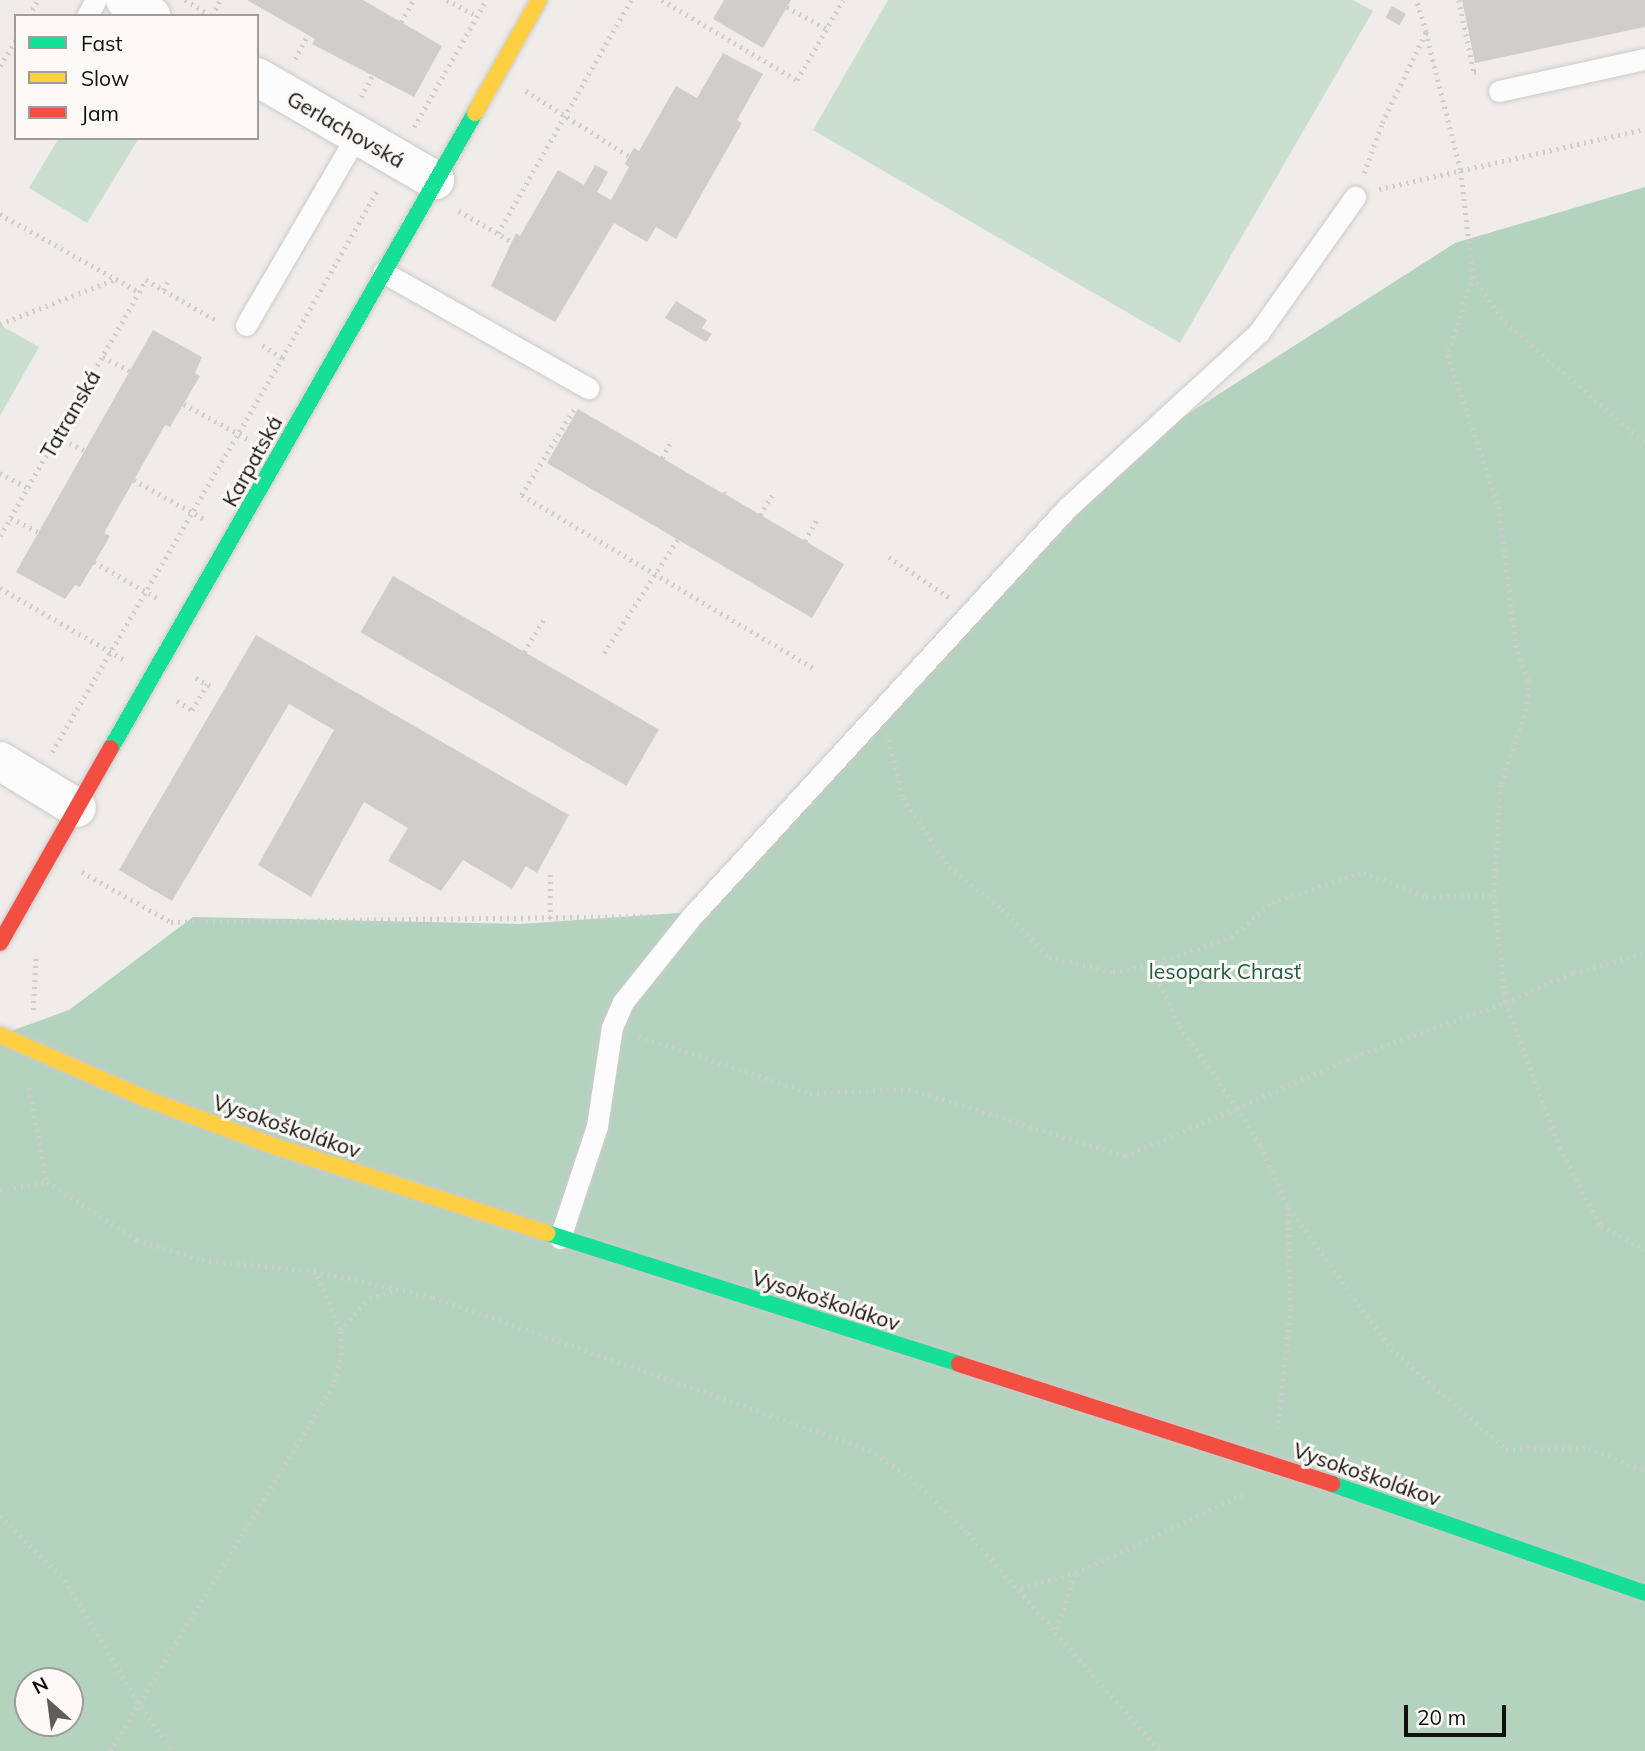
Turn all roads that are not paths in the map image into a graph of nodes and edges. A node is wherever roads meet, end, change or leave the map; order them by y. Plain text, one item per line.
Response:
1 (125, 0) edge
2 (538, 0) edge
3 (149, 14) edge
4 (1645, 58) edge
5 (259, 78) edge
6 (1499, 91) dead end
7 (357, 135) junction
8 (432, 187) junction
9 (1355, 197) road end
10 (383, 272) junction
11 (242, 331) road end
12 (588, 388) dead end
13 (0, 761) edge
14 (77, 808) junction
15 (0, 943) edge
16 (0, 1035) edge
17 (560, 1238) junction
18 (1645, 1593) edge

1 - 3 street
2 - 8 street, Karpatská
4 - 6 lane
5 - 7 street, Gerlachovská
7 - 8 street, Gerlachovská
7 - 11 lane
8 - 10 street, Karpatská
9 - 17 lane
10 - 12 lane
10 - 14 street, Karpatská
13 - 14 street
14 - 15 street, Karpatská
16 - 17 street, Vysokoškolákov
17 - 18 street, Vysokoškolákov

